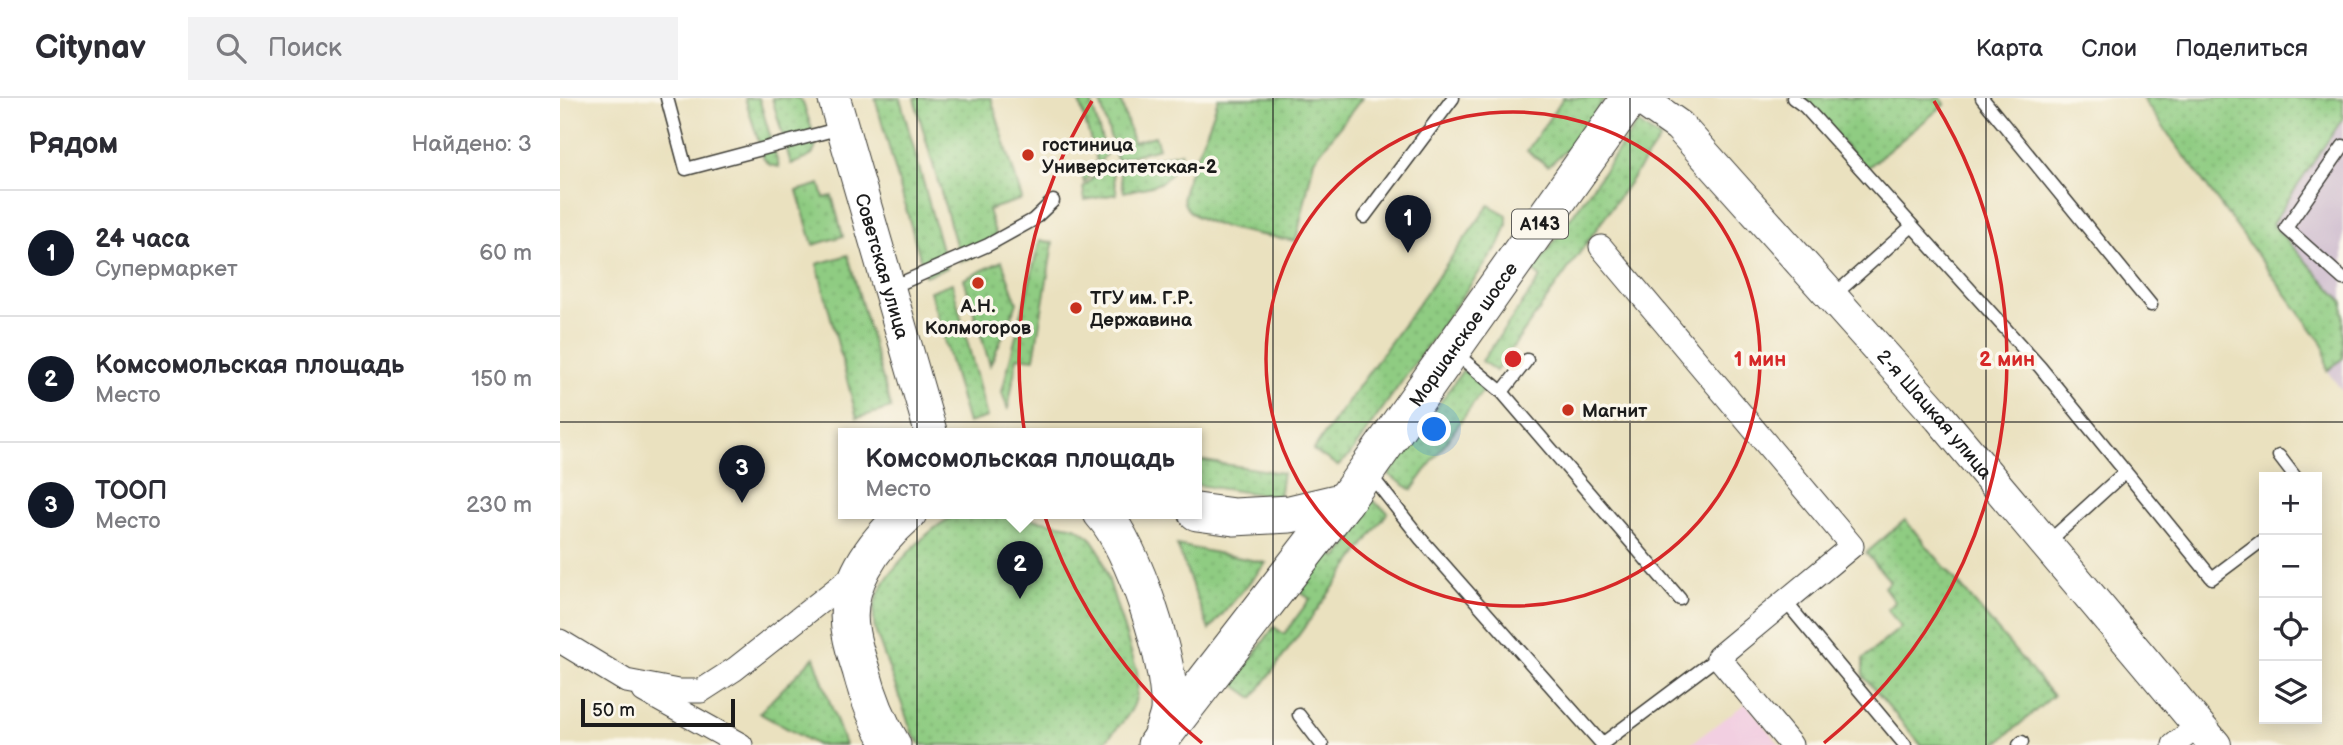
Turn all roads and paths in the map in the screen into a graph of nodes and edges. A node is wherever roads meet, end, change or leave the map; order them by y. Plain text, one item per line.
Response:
1 (667, 98) edge
2 (1453, 98) edge
3 (1630, 98) edge
4 (1640, 98) edge
5 (1793, 98) edge
6 (1982, 98) edge
7 (839, 113) edge
8 (2343, 146) edge
9 (1053, 201) dead end
10 (1364, 217) dead end
11 (1912, 226) junction
12 (1601, 247) dead end
13 (2343, 279) edge
14 (889, 288) junction
15 (1832, 297) junction
16 (2151, 305) dead end
17 (1451, 350) junction
18 (1527, 360) dead end
19 (1502, 392) junction
20 (930, 428) edge
21 (2279, 456) dead end
22 (1367, 470) junction
23 (2125, 472) junction
24 (2291, 472) edge
25 (1345, 501) junction
26 (1202, 513) edge
27 (898, 519) edge
28 (1108, 519) edge
29 (2259, 543) edge
30 (2046, 544) junction
31 (859, 572) junction
32 (1680, 599) dead end
33 (1785, 601) junction
34 (560, 641) edge
35 (1718, 657) junction
36 (626, 681) junction
37 (870, 703) junction
38 (1299, 715) dead end
39 (2207, 735) edge
40 (1158, 743) edge
41 (741, 745) edge
42 (873, 745) edge
43 (891, 745) edge
44 (1322, 745) edge
45 (1791, 745) edge
46 (1905, 745) edge
47 (2174, 745) edge

1 - 7 lane
2 - 10 lane
3 - 17 main road, Моршанское шоссе / А143
4 - 15 street, 2-я Шацкая улица
5 - 11 lane
6 - 16 lane
7 - 14 street, Советская улица
8 - 13 lane
9 - 14 lane
11 - 15 lane
11 - 23 lane
12 - 33 street
14 - 20 street, Советская улица
15 - 30 street, 2-я Шацкая улица
17 - 19 lane
17 - 22 main road, Моршанское шоссе / А143
18 - 19 lane
19 - 32 lane
21 - 24 lane
22 - 25 main road, Моршанское шоссе / А143
22 - 35 lane
23 - 29 lane
23 - 30 lane
25 - 26 main road
25 - 40 main road, Моршанское шоссе
27 - 31 main road
28 - 40 main road
30 - 39 street, 2-я Шацкая улица
31 - 36 street
31 - 37 main road
33 - 35 street
33 - 46 lane
34 - 36 street
35 - 45 street
36 - 41 street
37 - 42 main road
37 - 43 main road
38 - 44 lane
39 - 47 street

